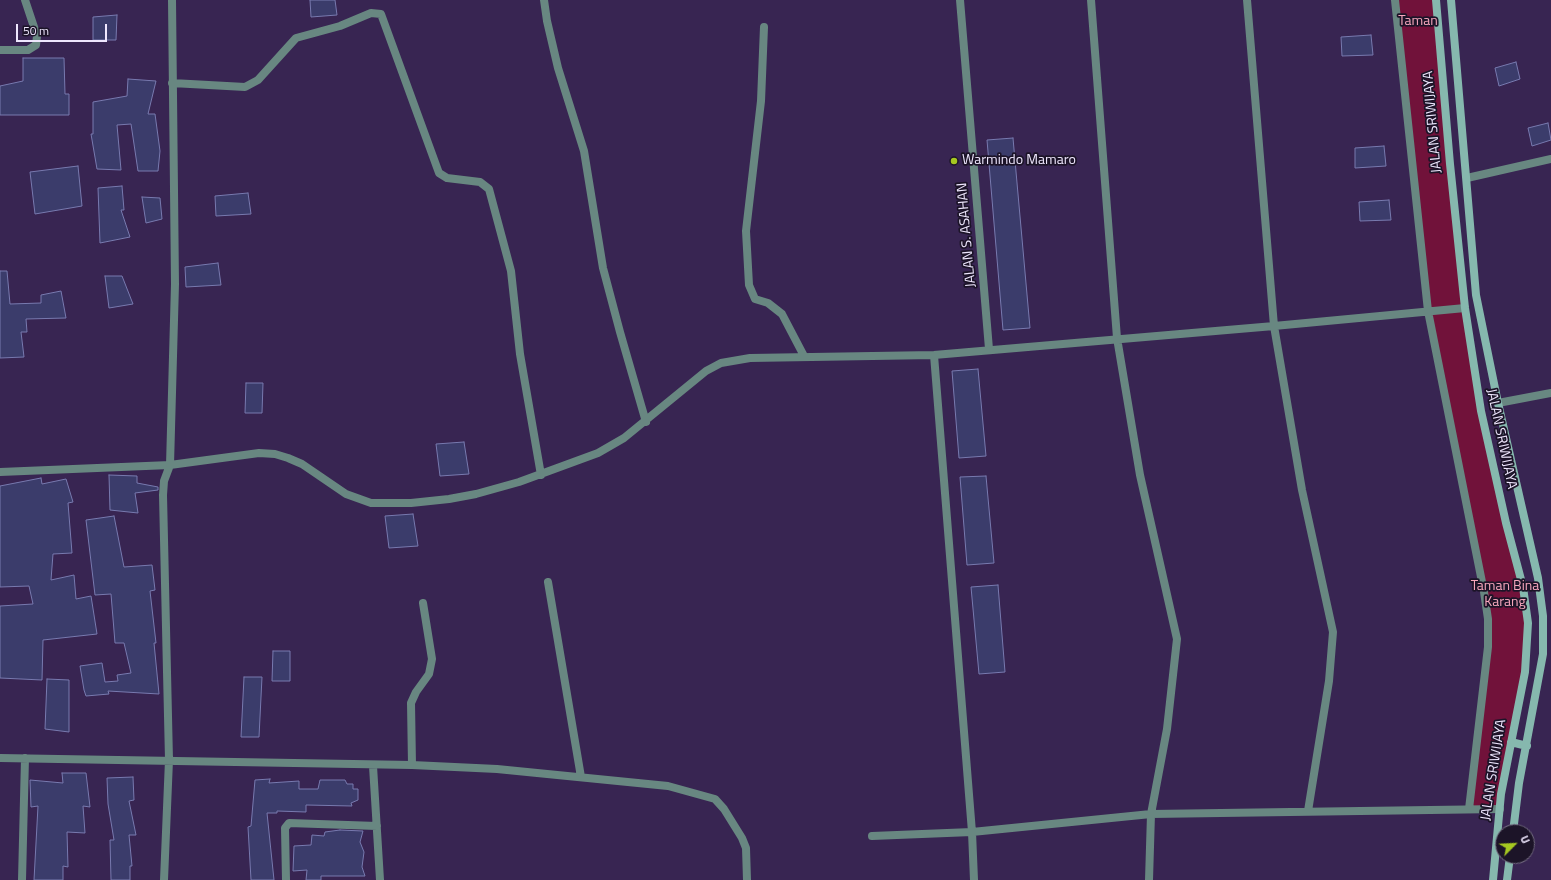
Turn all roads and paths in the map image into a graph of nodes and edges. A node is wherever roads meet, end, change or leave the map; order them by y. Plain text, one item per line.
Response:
1 (25, 0) edge
2 (172, 0) edge
3 (544, 0) edge
4 (960, 0) edge
5 (1091, 0) edge
6 (1247, 0) edge
7 (1395, 0) edge
8 (1436, 0) edge
9 (1440, 0) edge
10 (1451, 0) edge
11 (764, 27) dead end
12 (0, 50) edge
13 (172, 83) junction
14 (1551, 159) edge
15 (1467, 178) junction
16 (1465, 308) junction
17 (1428, 311) junction
18 (1274, 326) junction
19 (1117, 338) junction
20 (989, 349) junction
21 (934, 355) junction
22 (804, 356) junction
23 (1551, 393) edge
24 (1498, 403) junction
25 (646, 422) junction
26 (170, 465) junction
27 (0, 472) edge
28 (541, 474) junction
29 (548, 582) dead end
30 (422, 603) dead end
31 (1511, 742) junction
32 (1527, 746) junction
33 (0, 758) edge
34 (25, 758) junction
35 (168, 760) junction
36 (373, 766) junction
37 (412, 766) junction
38 (581, 778) junction
39 (1469, 809) junction
40 (1500, 809) junction
41 (1308, 811) junction
42 (1151, 814) junction
43 (1514, 824) edge
44 (377, 826) junction
45 (972, 832) junction
46 (872, 836) dead end
47 (1509, 864) edge
48 (22, 880) edge
49 (164, 880) edge
50 (286, 880) edge
51 (380, 880) edge
52 (747, 880) edge
53 (974, 880) edge
54 (1149, 880) edge
55 (1493, 880) edge
56 (1507, 880) edge

1 - 12 street
2 - 13 street
3 - 25 street
4 - 20 street, JALAN S. ASAHAN
5 - 19 street
6 - 18 street
7 - 17 street
8 - 9 main road
8 - 16 main road, JALAN SRIWIJAYA
10 - 15 main road, JALAN SRIWIJAYA
11 - 22 street
13 - 26 street
13 - 28 street
14 - 15 street
15 - 24 main road, JALAN SRIWIJAYA
16 - 17 street
16 - 31 main road, JALAN SRIWIJAYA
17 - 18 street
17 - 39 street
18 - 19 street
18 - 41 street
19 - 20 street
19 - 42 street
20 - 21 street
21 - 22 street
21 - 45 street
22 - 25 street
23 - 24 street
24 - 32 main road, JALAN SRIWIJAYA
25 - 28 street
26 - 27 street
26 - 28 street
26 - 35 street
29 - 38 street
30 - 37 street
31 - 32 main road
31 - 40 main road, JALAN SRIWIJAYA
32 - 43 main road, JALAN SRIWIJAYA
33 - 34 street
34 - 35 street
34 - 48 street
35 - 36 street
35 - 49 street
36 - 37 street
36 - 44 street
37 - 38 street
38 - 52 street
39 - 40 street
39 - 41 street
40 - 55 main road, JALAN SRIWIJAYA
41 - 42 street
42 - 45 street
42 - 54 street
44 - 50 street
44 - 51 street
45 - 46 street
45 - 53 street
47 - 56 main road

